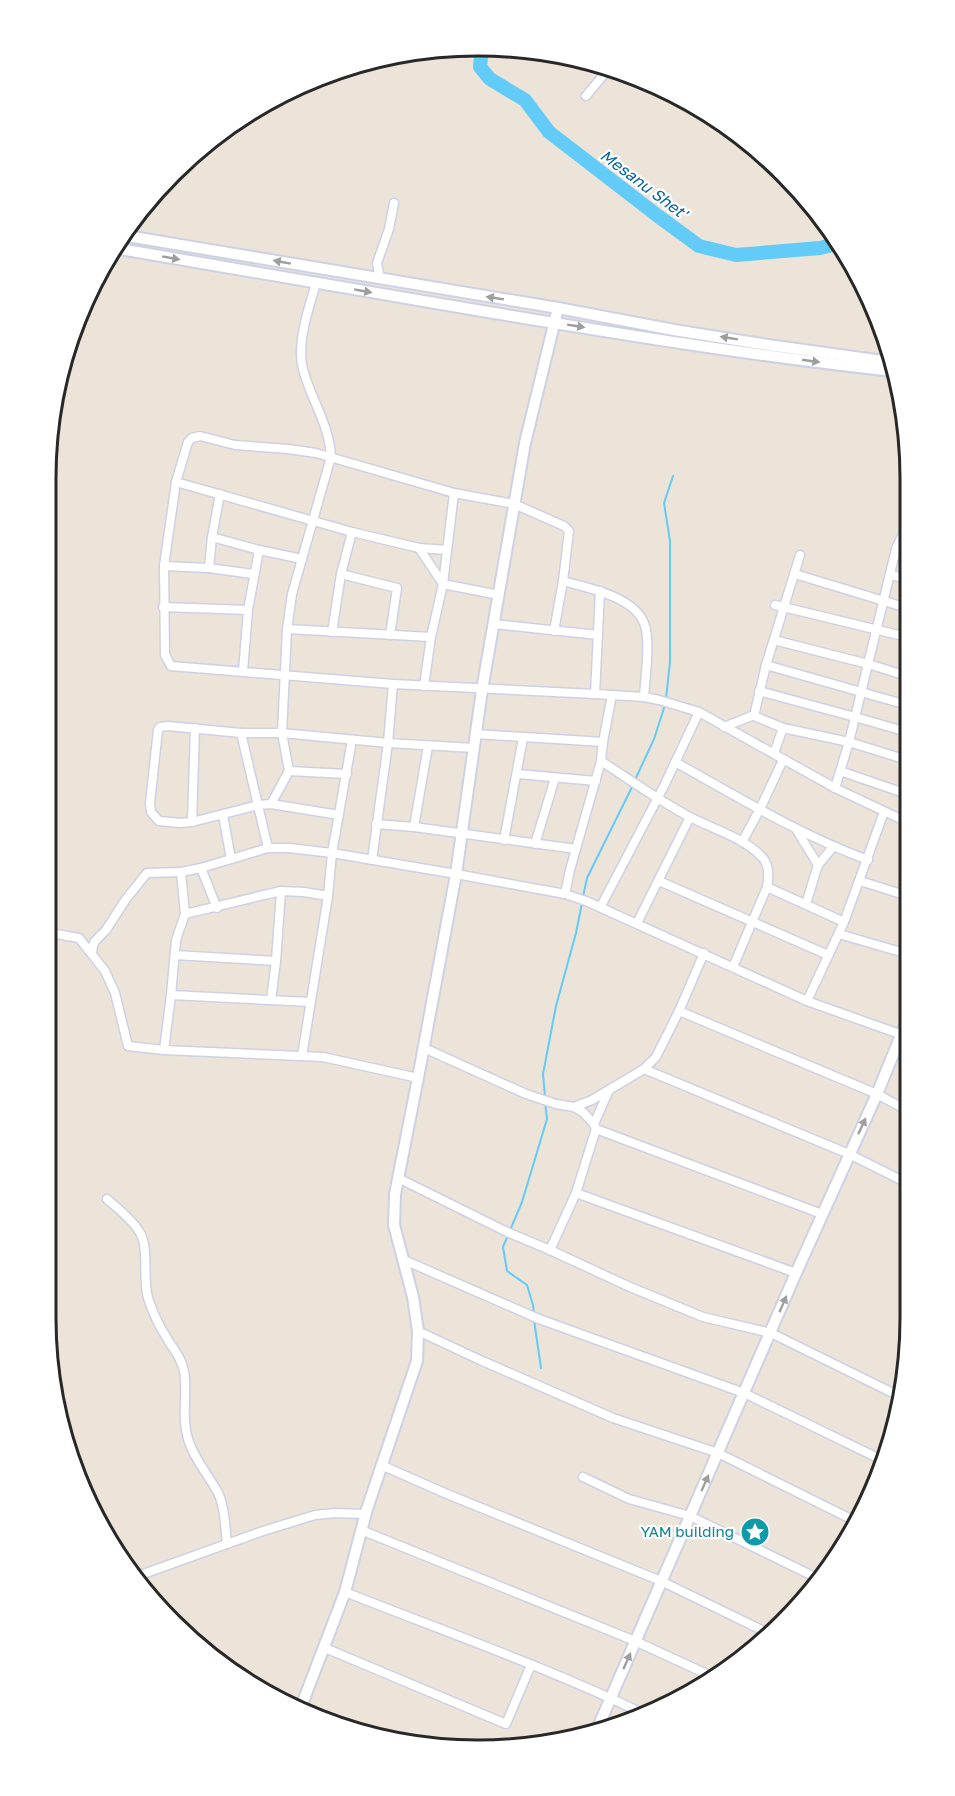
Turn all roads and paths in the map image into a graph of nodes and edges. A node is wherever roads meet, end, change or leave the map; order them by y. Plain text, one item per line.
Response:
1 (603, 75) edge
2 (585, 96) dead end
3 (394, 203) dead end
4 (132, 237) edge
5 (123, 250) edge
6 (380, 279) junction
7 (316, 283) junction
8 (558, 308) junction
9 (554, 323) junction
10 (789, 353) junction
11 (883, 361) edge
12 (885, 370) edge
13 (331, 457) junction
14 (176, 482) junction
15 (454, 493) junction
16 (220, 494) junction
17 (514, 504) junction
18 (314, 522) junction
19 (352, 532) junction
20 (212, 537) junction
21 (900, 540) edge
22 (419, 548) junction
23 (896, 549) junction
24 (259, 550) junction
25 (447, 550) junction
26 (900, 550) edge
27 (800, 555) dead end
28 (302, 559) junction
29 (164, 566) junction
30 (209, 568) junction
31 (795, 573) junction
32 (253, 574) junction
33 (341, 574) junction
34 (891, 575) junction
35 (900, 577) edge
36 (563, 581) junction
37 (443, 584) junction
38 (600, 591) junction
39 (499, 595) junction
40 (884, 600) junction
41 (775, 605) dead end
42 (900, 606) edge
43 (163, 607) junction
44 (785, 608) junction
45 (248, 610) junction
46 (494, 624) junction
47 (287, 629) junction
48 (877, 630) junction
49 (554, 631) junction
50 (332, 632) junction
51 (390, 635) junction
52 (598, 635) junction
53 (900, 635) edge
54 (431, 637) junction
55 (774, 640) junction
56 (868, 664) junction
57 (766, 666) junction
58 (243, 671) junction
59 (285, 674) junction
60 (900, 674) edge
61 (393, 684) junction
62 (424, 686) junction
63 (482, 690) junction
64 (759, 691) junction
65 (861, 692) junction
66 (595, 694) junction
67 (612, 695) junction
68 (644, 698) junction
69 (900, 703) edge
70 (699, 712) junction
71 (754, 715) junction
72 (855, 717) junction
73 (724, 727) junction
74 (195, 728) junction
75 (783, 728) junction
76 (900, 730) edge
77 (241, 733) junction
78 (282, 734) junction
79 (476, 735) junction
80 (523, 738) junction
81 (352, 740) junction
82 (603, 742) junction
83 (849, 742) junction
84 (388, 743) junction
85 (428, 746) junction
86 (474, 748) junction
87 (774, 753) junction
88 (900, 758) edge
89 (783, 760) junction
90 (601, 761) junction
91 (675, 762) junction
92 (289, 771) junction
93 (840, 771) junction
94 (346, 774) junction
95 (518, 774) junction
96 (555, 778) junction
97 (596, 781) junction
98 (835, 788) junction
99 (900, 792) edge
100 (657, 798) junction
101 (271, 804) junction
102 (258, 805) junction
103 (760, 809) junction
104 (884, 812) junction
105 (223, 815) junction
106 (339, 815) junction
107 (690, 817) junction
108 (900, 819) edge
109 (192, 822) junction
110 (376, 824) junction
111 (414, 827) junction
112 (796, 829) junction
113 (461, 834) junction
114 (504, 840) junction
115 (742, 842) junction
116 (535, 844) junction
117 (833, 847) junction
118 (268, 848) junction
119 (576, 849) junction
120 (332, 853) junction
121 (231, 859) junction
122 (372, 860) junction
123 (868, 860) junction
124 (818, 865) junction
125 (201, 868) junction
126 (181, 872) junction
127 (456, 874) junction
128 (659, 881) junction
129 (860, 881) junction
130 (767, 887) junction
131 (281, 891) junction
132 (565, 894) junction
133 (900, 894) edge
134 (328, 896) junction
135 (806, 904) junction
136 (601, 906) junction
137 (217, 908) junction
138 (185, 914) junction
139 (751, 922) junction
140 (844, 922) junction
141 (638, 923) junction
142 (56, 934) edge
143 (838, 934) junction
144 (900, 952) edge
145 (92, 954) junction
146 (704, 954) junction
147 (175, 955) junction
148 (828, 955) junction
149 (276, 961) junction
150 (733, 967) junction
151 (171, 994) junction
152 (271, 1000) junction
153 (807, 1001) junction
154 (310, 1002) junction
155 (680, 1011) junction
156 (900, 1034) edge
157 (900, 1046) edge
158 (424, 1048) junction
159 (164, 1050) junction
160 (302, 1056) junction
161 (644, 1068) junction
162 (418, 1078) junction
163 (609, 1090) junction
164 (877, 1094) junction
165 (574, 1107) junction
166 (900, 1107) edge
167 (595, 1127) junction
168 (849, 1154) junction
169 (398, 1178) junction
170 (900, 1180) edge
171 (576, 1193) junction
172 (106, 1199) dead end
173 (822, 1214) junction
174 (550, 1250) junction
175 (404, 1260) junction
176 (796, 1273) junction
177 (418, 1331) junction
178 (771, 1333) junction
179 (744, 1393) junction
180 (893, 1393) edge
181 (718, 1453) junction
182 (876, 1457) edge
183 (381, 1465) junction
184 (583, 1477) dead end
185 (366, 1514) junction
186 (690, 1516) junction
187 (849, 1518) edge
188 (361, 1530) junction
189 (227, 1544) junction
190 (142, 1574) edge
191 (812, 1575) edge
192 (662, 1581) junction
193 (345, 1592) junction
194 (762, 1630) edge
195 (635, 1641) junction
196 (325, 1648) junction
197 (531, 1665) junction
198 (705, 1673) edge
199 (611, 1698) junction
200 (303, 1702) edge
201 (635, 1710) edge
202 (600, 1722) edge

1 - 2 street
3 - 6 street
6 -> 4 street
5 -> 7 street
8 -> 6 street
7 -> 9 street
7 - 13 street
8 - 9 street
10 -> 8 street
9 -> 10 street
9 - 17 street
10 - 11 street
10 -> 12 street
13 - 14 street
13 - 15 street
13 - 18 street
14 - 16 street
14 - 29 street
15 - 17 street
15 - 25 street
16 - 18 street
16 - 20 street
17 - 36 street
17 - 39 street
18 - 19 street
18 - 28 street
19 - 22 street
19 - 33 street
20 - 24 street
20 - 30 street
21 - 23 street
22 - 25 street
22 - 37 street
23 - 26 street
23 - 34 street
24 - 28 street
24 - 32 street
25 - 37 street
27 - 31 street
28 - 47 street
29 - 30 street
29 - 43 street
30 - 32 street
31 - 40 street
31 - 44 street
32 - 45 street
33 - 50 street
33 - 51 street
34 - 35 street
34 - 40 street
36 - 38 street
36 - 49 street
37 - 39 street
37 - 54 street
38 - 52 street
38 - 68 street
39 - 46 street
40 - 42 street
40 - 48 street
41 - 44 street
43 - 45 street
43 - 58 street
44 - 48 street
44 - 55 street
45 - 58 street
46 - 49 street
46 - 63 street
47 - 50 street
47 - 59 street
48 - 53 street
48 - 56 street
49 - 52 street
50 - 51 street
51 - 54 street
52 - 66 street
54 - 62 street
55 - 56 street
55 - 57 street
56 - 60 street
56 - 65 street
57 - 64 street
57 - 65 street
58 - 59 street
59 - 61 street
59 - 78 street
61 - 62 street
61 - 84 street
62 - 63 street
63 - 66 street
63 - 79 street
64 - 71 street
64 - 72 street
65 - 69 street
65 - 72 street
66 - 67 street
67 - 68 street
67 - 82 street
68 - 70 street
70 - 73 street
70 - 91 street
71 - 73 street
71 - 75 street
72 - 76 street
72 - 83 street
73 - 87 street
74 - 77 street
74 - 109 street
74 - 109 street
75 - 83 street
75 - 87 street
77 - 78 street
77 - 102 street
78 - 81 street
78 - 92 street
79 - 80 street
79 - 86 street
80 - 82 street
80 - 95 street
81 - 84 street
81 - 94 street
82 - 90 street
83 - 88 street
83 - 93 street
84 - 85 street
84 - 110 street
85 - 86 street
85 - 111 street
86 - 113 street
87 - 89 street
89 - 98 street
89 - 103 street
90 - 97 street
90 - 100 street
91 - 100 street
91 - 103 street
92 - 94 street
92 - 101 street
93 - 98 street
93 - 99 street
94 - 106 street
95 - 96 street
95 - 114 street
96 - 97 street
96 - 116 street
97 - 119 street
98 - 104 street
100 - 107 street
100 - 136 street
101 - 102 street
101 - 106 street
102 - 105 street
102 - 118 street
103 - 112 street
103 - 115 street
104 - 108 street
104 - 123 street
105 - 109 street
105 - 121 street
106 - 120 street
107 - 115 street
107 - 128 street
110 - 111 street
110 - 122 street
111 - 113 street
112 - 117 street
112 - 124 street
113 - 114 street
113 - 127 street
114 - 116 street
115 - 130 street
116 - 119 street
117 - 123 street
117 - 124 street
118 - 120 street
118 - 121 street
119 - 132 street
120 - 122 street
120 - 134 street
121 - 125 street
122 - 127 street
123 - 129 street
124 - 135 street
125 - 126 street
125 - 137 street
126 - 138 street
126 - 145 street
127 - 132 street
127 - 158 street
128 - 139 street
128 - 141 street
129 - 133 street
129 - 140 street
130 - 135 street
130 - 139 street
131 - 134 street
131 - 137 street
131 - 149 street
132 - 136 street
134 - 154 street
135 - 140 street
136 - 141 street
137 - 138 street
138 - 147 street
139 - 148 street
139 - 150 street
140 - 143 street
141 - 146 street
142 - 145 street
143 - 144 street
143 - 148 street
145 - 159 street
146 - 150 street
146 - 155 street
147 - 149 street
147 - 151 street
148 - 153 street
149 - 152 street
150 - 153 street
151 - 152 street
151 - 159 street
152 - 154 street
153 - 156 street
154 - 160 street
155 - 161 street
155 - 164 street
157 - 164 street
158 - 162 street
158 - 165 street
159 - 160 street
160 - 162 street
161 - 163 street
161 - 168 street
162 - 169 street
163 - 165 street
163 - 167 street
164 - 166 street
168 -> 164 street
165 - 167 street
167 - 171 street
167 - 173 street
168 - 170 street
168 - 173 street
169 - 174 street
169 - 175 street
171 - 174 street
171 - 176 street
172 - 189 street
173 - 176 street
174 - 178 street
175 - 177 street
175 - 179 street
178 -> 176 street
177 - 181 street
177 - 183 street
178 - 179 street
178 - 180 street
179 - 181 street
179 - 182 street
186 -> 181 street
181 - 187 street
183 - 185 street
183 - 192 street
184 - 186 street
185 - 188 street
185 - 189 street
186 - 191 street
186 - 192 street
188 - 193 street
188 - 195 street
189 - 190 street
192 - 194 street
192 - 195 street
193 - 196 street
193 - 197 street
195 - 198 street
199 -> 195 street
196 - 197 street
196 - 200 street
197 - 199 street
199 - 201 street
199 - 202 street

